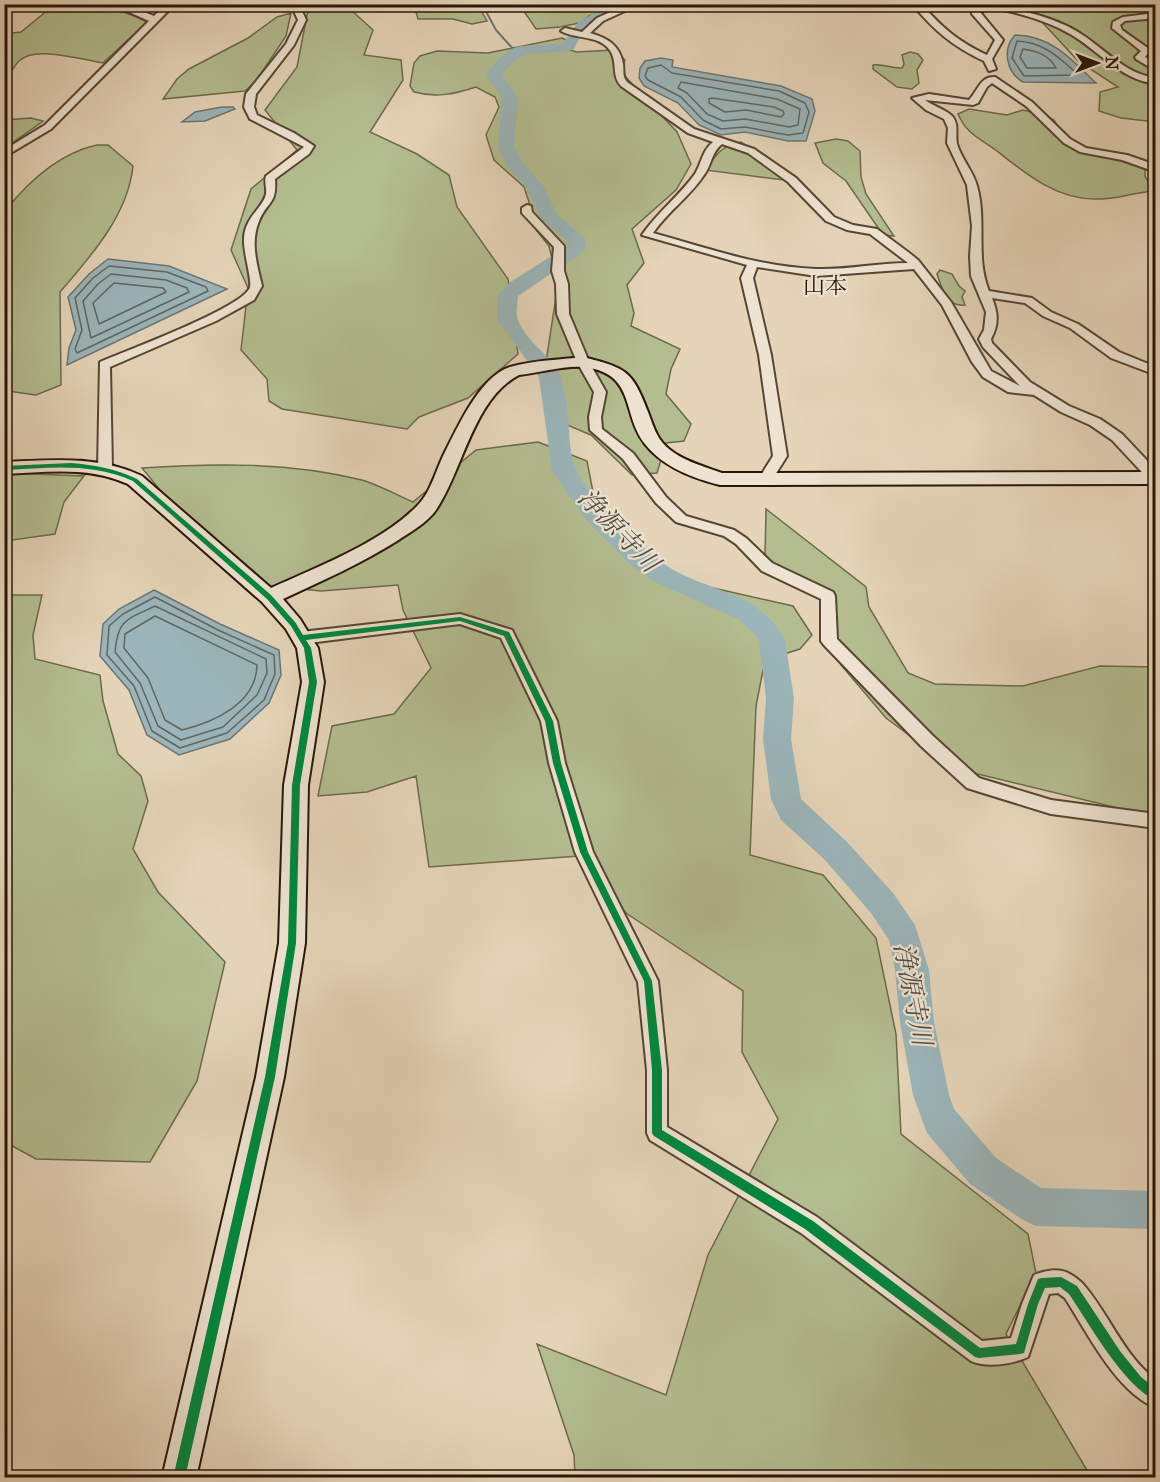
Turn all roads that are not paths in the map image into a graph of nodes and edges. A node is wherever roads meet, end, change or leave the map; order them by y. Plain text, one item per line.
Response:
1 (115, 4) edge
2 (171, 4) edge
3 (636, 4) edge
4 (916, 4) edge
5 (297, 9) dead end
6 (1155, 15) edge
7 (155, 22) junction
8 (565, 31) dead end
9 (584, 35) junction
10 (988, 59) junction
11 (1155, 68) edge
12 (992, 79) junction
13 (1155, 81) edge
14 (722, 140) junction
15 (4, 154) edge
16 (1155, 169) edge
17 (527, 208) dead end
18 (754, 261) junction
19 (916, 266) junction
20 (986, 294) junction
21 (579, 363) junction
22 (1155, 371) edge
23 (1037, 392) junction
24 (4, 468) edge
25 (105, 468) junction
26 (1155, 478) edge
27 (765, 480) junction
28 (269, 597) junction
29 (302, 638) junction
30 (1155, 821) edge
31 (1155, 1396) edge
32 (179, 1478) edge

1 - 7 street
2 - 7 street
3 - 9 street
4 - 10 street
5 - 25 street
6 - 11 street
7 - 15 street
8 - 9 street
9 - 14 street
10 - 12 street
10 - 13 street
12 - 16 street
12 - 20 street
14 - 18 street
14 - 19 street
17 - 21 street
18 - 19 street
18 - 27 street
19 - 23 street
20 - 22 street
20 - 23 street
21 - 27 street
21 - 28 street
21 - 30 street
23 - 26 street
24 - 25 street
25 - 28 street
26 - 27 street
28 - 29 street
29 - 31 street
29 - 32 street

